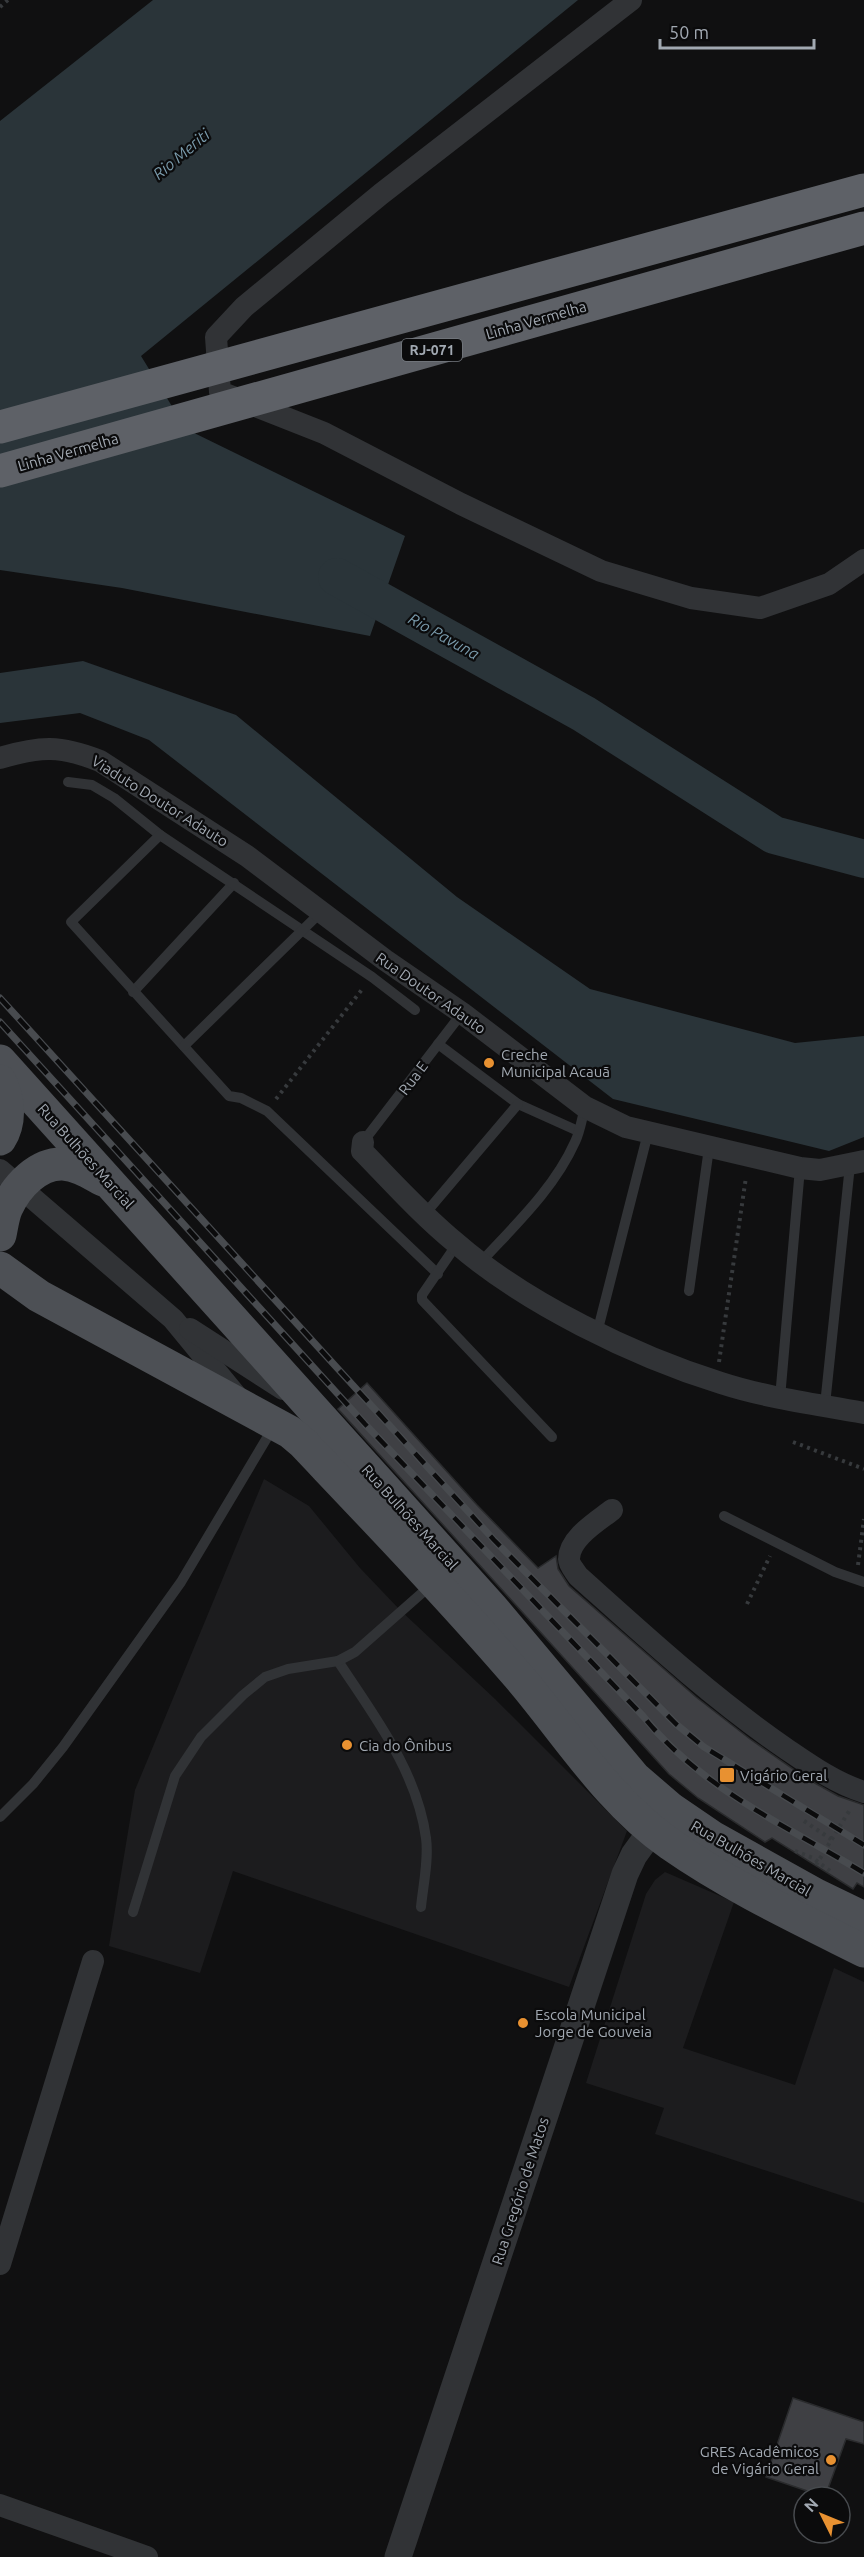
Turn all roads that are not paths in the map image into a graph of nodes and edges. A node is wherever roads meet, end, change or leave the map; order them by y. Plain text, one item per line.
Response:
1 (631, 0) edge
2 (864, 190) edge
3 (864, 228) edge
4 (0, 427) edge
5 (0, 471) edge
6 (864, 560) edge
7 (0, 758) edge
8 (68, 782) dead end
9 (160, 835) junction
10 (247, 856) joint
11 (234, 883) junction
12 (320, 913) junction
13 (301, 930) junction
14 (133, 992) junction
15 (415, 1010) dead end
16 (462, 1012) junction
17 (438, 1044) junction
18 (184, 1046) junction
19 (0, 1061) edge
20 (0, 1081) edge
21 (518, 1104) junction
22 (585, 1107) junction
23 (578, 1131) junction
24 (648, 1133) junction
25 (0, 1139) edge
26 (363, 1142) joint
27 (709, 1148) junction
28 (857, 1163) edge
29 (800, 1168) junction
30 (0, 1170) edge
31 (112, 1185) junction
32 (424, 1215) junction
33 (0, 1235) edge
34 (457, 1244) junction
35 (481, 1262) junction
36 (2, 1273) edge
37 (438, 1274) junction
38 (689, 1291) dead end
39 (173, 1319) junction
40 (597, 1333) junction
41 (780, 1398) junction
42 (825, 1405) junction
43 (244, 1406) junction
44 (315, 1408) junction
45 (864, 1413) edge
46 (276, 1423) junction
47 (552, 1437) dead end
48 (612, 1510) dead end
49 (724, 1516) dead end
50 (411, 1539) junction
51 (860, 1581) edge
52 (433, 1582) junction
53 (338, 1661) junction
54 (859, 1798) edge
55 (0, 1816) edge
56 (652, 1830) junction
57 (421, 1907) dead end
58 (133, 1912) dead end
59 (864, 1918) edge
60 (864, 1951) edge
61 (93, 1961) dead end
62 (0, 2264) edge
63 (0, 2505) edge
64 (147, 2557) edge
65 (398, 2557) edge

1 - 6 street
2 - 4 highway, RJ-071
3 - 5 highway, Linha Vermelha / RJ-071
7 - 10 street, Viaduto Doutor Adauto
8 - 9 lane
9 - 11 lane
9 - 14 lane
10 - 12 street, Rua Doutor Adauto
11 - 13 lane
11 - 14 lane
12 - 13 lane
12 - 16 street, Rua Doutor Adauto
13 - 15 lane
13 - 18 lane
14 - 18 lane
16 - 17 lane, Rua E
16 - 22 street, Rua Doutor Adauto
17 - 21 lane
17 - 26 lane, Rua E
18 - 37 lane
19 - 31 main road, Rua Bulhões Marcial
20 - 25 main road
21 - 23 lane
21 - 32 lane
22 - 23 lane
22 - 24 street, Rua Doutor Adauto
23 - 35 lane
24 - 27 street, Rua Doutor Adauto
24 - 40 lane
26 - 32 street
27 - 29 street, Rua Doutor Adauto
27 - 38 lane
28 - 29 street, Rua Doutor Adauto
28 - 42 lane
29 - 41 lane
30 - 39 street
31 - 33 main road
31 - 44 main road, Rua Bulhões Marcial
32 - 34 street
33 - 36 main road
34 - 35 street
34 - 37 lane
35 - 40 street
36 - 43 main road, Rua Bulhões Marcial
37 - 47 lane
39 - 43 street
39 - 44 street
40 - 41 street
41 - 42 street
42 - 45 street
43 - 46 main road, Rua Bulhões Marcial
44 - 50 main road, Rua Bulhões Marcial
46 - 50 main road, Rua Bulhões Marcial
46 - 55 lane
48 - 54 street
49 - 51 lane
50 - 52 main road, Rua Bulhões Marcial
50 - 59 main road, Rua Bulhões Marcial
52 - 53 lane
52 - 56 main road, Rua Bulhões Marcial
53 - 57 lane
53 - 58 lane
56 - 60 main road, Rua Bulhões Marcial
56 - 65 street, Rua Gregório de Matos
61 - 62 street
63 - 64 street

